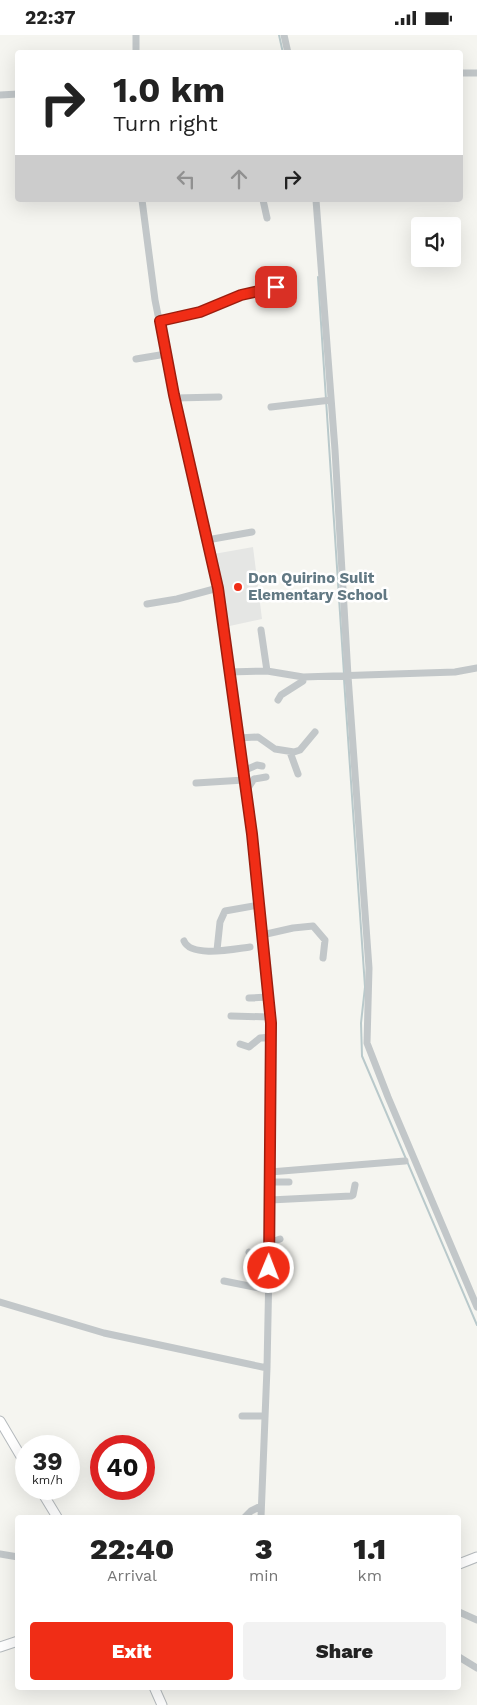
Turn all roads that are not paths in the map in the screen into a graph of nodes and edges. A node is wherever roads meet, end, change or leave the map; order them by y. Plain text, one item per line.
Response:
1 (136, 35) edge
2 (284, 35) edge
3 (136, 50) edge
4 (287, 50) edge
5 (463, 73) edge
6 (477, 73) edge
7 (15, 94) edge
8 (0, 95) edge
9 (142, 202) edge
10 (263, 202) edge
11 (316, 202) edge
12 (267, 219) dead end
13 (276, 287) dead end
14 (160, 321) junction
15 (166, 354) junction
16 (136, 359) dead end
17 (219, 397) dead end
18 (175, 398) junction
19 (331, 400) junction
20 (271, 407) dead end
21 (252, 532) dead end
22 (208, 540) junction
23 (218, 588) junction
24 (147, 603) dead end
25 (261, 630) dead end
26 (477, 668) edge
27 (228, 671) junction
28 (266, 671) junction
29 (348, 676) junction
30 (303, 677) junction
31 (278, 700) dead end
32 (315, 732) dead end
33 (238, 738) junction
34 (290, 752) junction
35 (262, 766) dead end
36 (243, 771) junction
37 (298, 774) dead end
38 (266, 777) dead end
39 (244, 780) junction
40 (196, 783) dead end
41 (246, 791) junction
42 (259, 905) junction
43 (262, 935) junction
44 (184, 941) dead end
45 (250, 947) dead end
46 (217, 950) junction
47 (323, 958) dead end
48 (268, 997) junction
49 (249, 998) dead end
50 (231, 1016) dead end
51 (270, 1017) junction
52 (270, 1037) junction
53 (240, 1044) dead end
54 (405, 1161) dead end
55 (270, 1172) junction
56 (270, 1182) junction
57 (289, 1182) dead end
58 (355, 1185) dead end
59 (270, 1200) junction
60 (280, 1239) dead end
61 (269, 1243) junction
62 (249, 1253) dead end
63 (269, 1258) junction
64 (224, 1281) dead end
65 (268, 1290) junction
66 (0, 1302) edge
67 (477, 1307) edge
68 (267, 1368) junction
69 (242, 1416) dead end
70 (265, 1417) junction
71 (0, 1421) edge
72 (15, 1446) edge
73 (47, 1500) edge
74 (261, 1506) junction
75 (56, 1515) edge
76 (246, 1515) edge
77 (260, 1515) edge
78 (0, 1554) edge
79 (15, 1556) edge
80 (477, 1557) edge
81 (461, 1563) edge
82 (461, 1613) edge
83 (477, 1620) edge
84 (15, 1642) edge
85 (0, 1647) edge
86 (461, 1658) edge
87 (477, 1668) edge
88 (155, 1690) edge
89 (162, 1705) edge

1 - 3 street
2 - 4 street
5 - 6 street
7 - 8 street
9 - 14 street
10 - 12 street
11 - 19 street
13 - 14 street
14 - 15 street
15 - 16 street
15 - 18 street
17 - 18 street
18 - 22 street
19 - 20 street
19 - 29 street
21 - 22 street
22 - 23 street
23 - 24 street
23 - 27 street
25 - 28 street
26 - 29 street
27 - 28 street
27 - 33 street
28 - 30 street
29 - 30 street
29 - 67 street
30 - 31 street
32 - 34 street
33 - 34 street
33 - 36 street
34 - 37 street
35 - 36 street
36 - 39 street
38 - 41 street
39 - 40 street
39 - 41 street
41 - 42 street
42 - 43 street
42 - 46 street
43 - 47 street
43 - 48 street
44 - 46 street
45 - 46 street
48 - 49 street
48 - 51 street
50 - 51 street
51 - 52 street
52 - 53 street
52 - 55 street
54 - 55 street
55 - 56 street
56 - 57 street
56 - 59 street
58 - 59 street
59 - 61 street
60 - 61 street
61 - 63 street
62 - 63 street
63 - 65 street
64 - 65 street
65 - 68 street
66 - 68 street
68 - 70 street
69 - 70 street
70 - 74 street
71 - 72 main road
73 - 75 main road
74 - 76 street
74 - 77 street
78 - 79 street
80 - 81 main road
82 - 83 street
84 - 85 main road
86 - 87 street
88 - 89 main road

